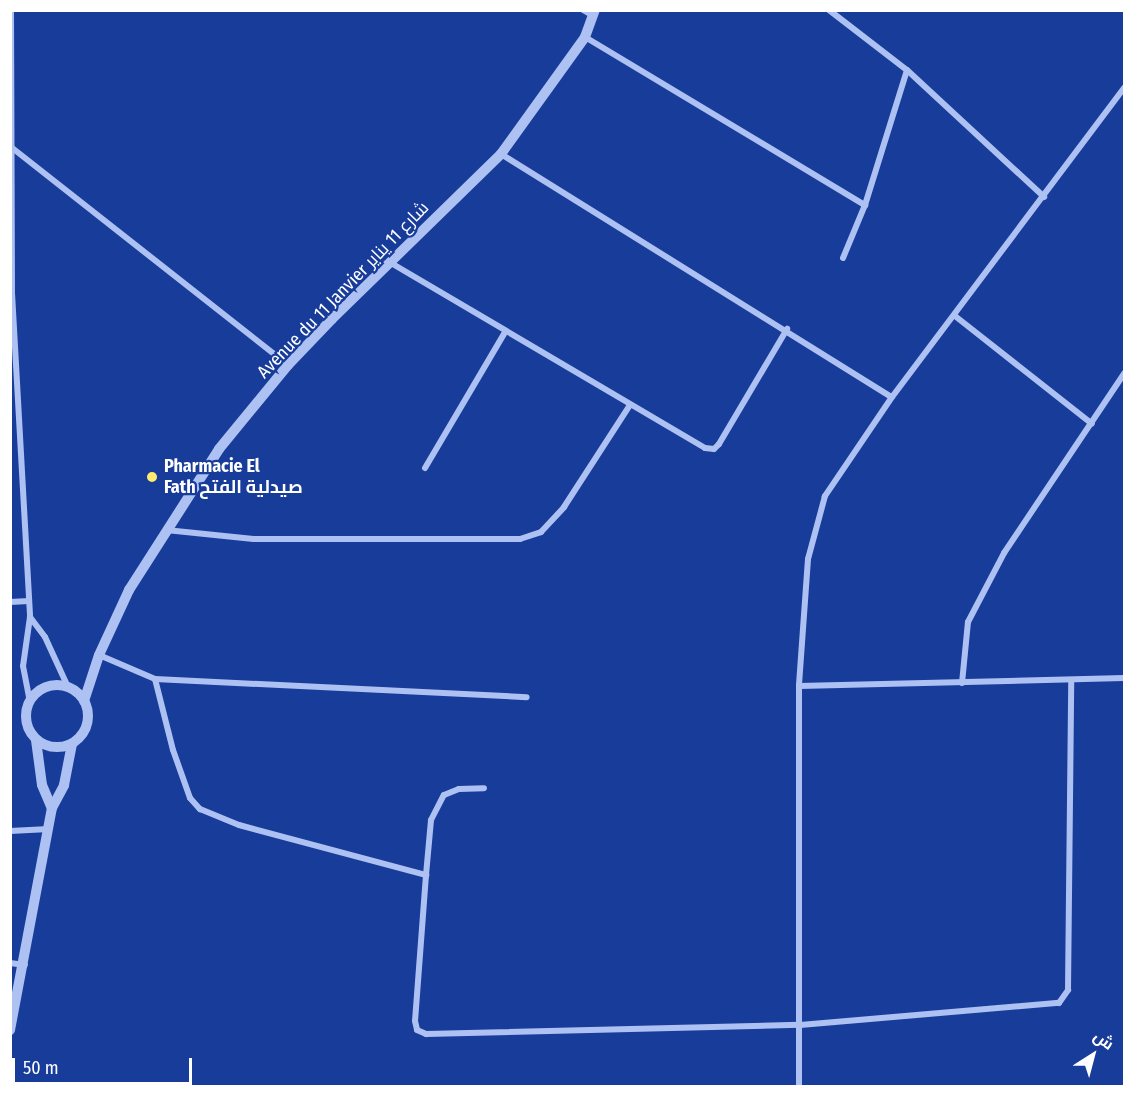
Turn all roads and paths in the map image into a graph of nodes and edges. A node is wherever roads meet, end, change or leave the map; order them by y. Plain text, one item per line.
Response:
1 (11, 10) edge
2 (829, 10) edge
3 (590, 12) edge
4 (585, 37) junction
5 (907, 70) junction
6 (1125, 88) edge
7 (12, 147) edge
8 (501, 154) junction
9 (1044, 197) junction
10 (865, 206) junction
11 (843, 258) dead end
12 (391, 262) junction
13 (955, 316) junction
14 (786, 329) junction
15 (505, 332) junction
16 (288, 365) junction
17 (1125, 374) edge
18 (892, 397) junction
19 (630, 405) junction
20 (14, 421) edge
21 (1092, 424) junction
22 (425, 468) dead end
23 (165, 530) junction
24 (29, 601) junction
25 (10, 602) edge
26 (30, 617) junction
27 (99, 655) junction
28 (1125, 678) edge
29 (155, 679) junction
30 (1071, 682) junction
31 (962, 683) junction
32 (800, 686) junction
33 (68, 687) junction
34 (527, 697) dead end
35 (84, 700) junction
36 (30, 701) junction
37 (36, 740) junction
38 (72, 744) junction
39 (484, 788) dead end
40 (52, 808) junction
41 (50, 829) junction
42 (10, 831) edge
43 (426, 875) junction
44 (10, 963) edge
45 (25, 965) junction
46 (800, 1024) junction
47 (10, 1030) edge
48 (799, 1086) edge

1 - 7 street
2 - 5 street
3 - 4 street, Avenue du 11 Janvier شارع 11 يناير
4 - 8 street, Avenue du 11 Janvier شارع 11 يناير
4 - 10 street
5 - 9 street
5 - 10 street
6 - 9 street
7 - 16 street
7 - 20 street
8 - 12 street, Avenue du 11 Janvier شارع 11 يناير
8 - 14 street
9 - 13 street
10 - 11 street
12 - 15 street
12 - 16 street, Avenue du 11 Janvier شارع 11 يناير
13 - 18 street
13 - 21 street
14 - 18 street
14 - 19 street
15 - 19 street
15 - 22 street
16 - 23 street, Avenue du 11 Janvier شارع 11 يناير
17 - 21 street
18 - 32 street
19 - 23 street
20 - 24 street
21 - 31 street
23 - 27 street, Avenue du 11 Janvier شارع 11 يناير
24 - 25 street
24 - 26 street
26 - 33 street
26 - 36 street
27 - 29 street
27 - 35 street, Avenue du 11 Janvier شارع 11 يناير
28 - 30 street
29 - 34 street
29 - 43 street
30 - 31 street
30 - 46 street
31 - 32 street
32 - 46 street
33 - 35 street
33 - 36 street
35 - 38 street
36 - 37 street
37 - 38 street
37 - 40 street
38 - 40 street
39 - 43 street
40 - 41 street
41 - 42 street
41 - 45 street
43 - 46 street
44 - 45 street
45 - 47 street
46 - 48 street

